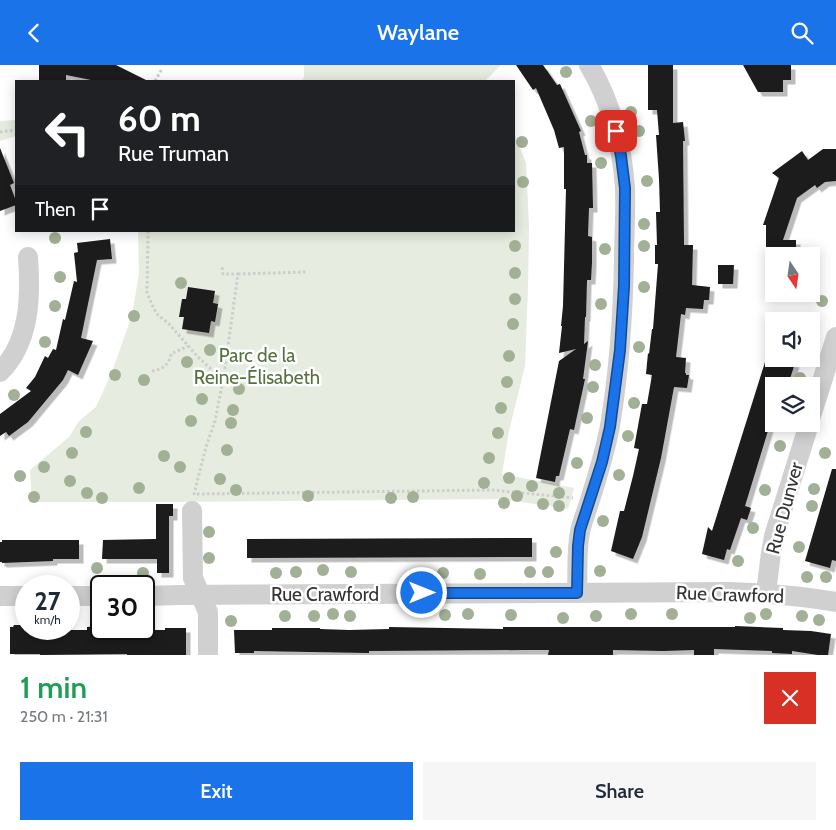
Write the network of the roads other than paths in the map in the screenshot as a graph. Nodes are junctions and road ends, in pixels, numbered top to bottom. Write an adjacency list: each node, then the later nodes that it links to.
1 (589, 65): 8 (street)
2 (28, 257): 4 (street)
3 (836, 337): 5 (street)
4 (0, 372)
5 (820, 388)
6 (806, 432): 9 (street, Rue Dunver)
7 (193, 502): 10 (street)
8 (577, 593): 9 (street, Rue Crawford); 10 (street, Rue Crawford)
9 (766, 593): 14 (street, Rue Crawford)
10 (200, 595): 13 (street, Rue Crawford); 15 (street)
11 (0, 596): 12 (street)
12 (15, 596)
13 (155, 596)
14 (836, 602)
15 (208, 655)

